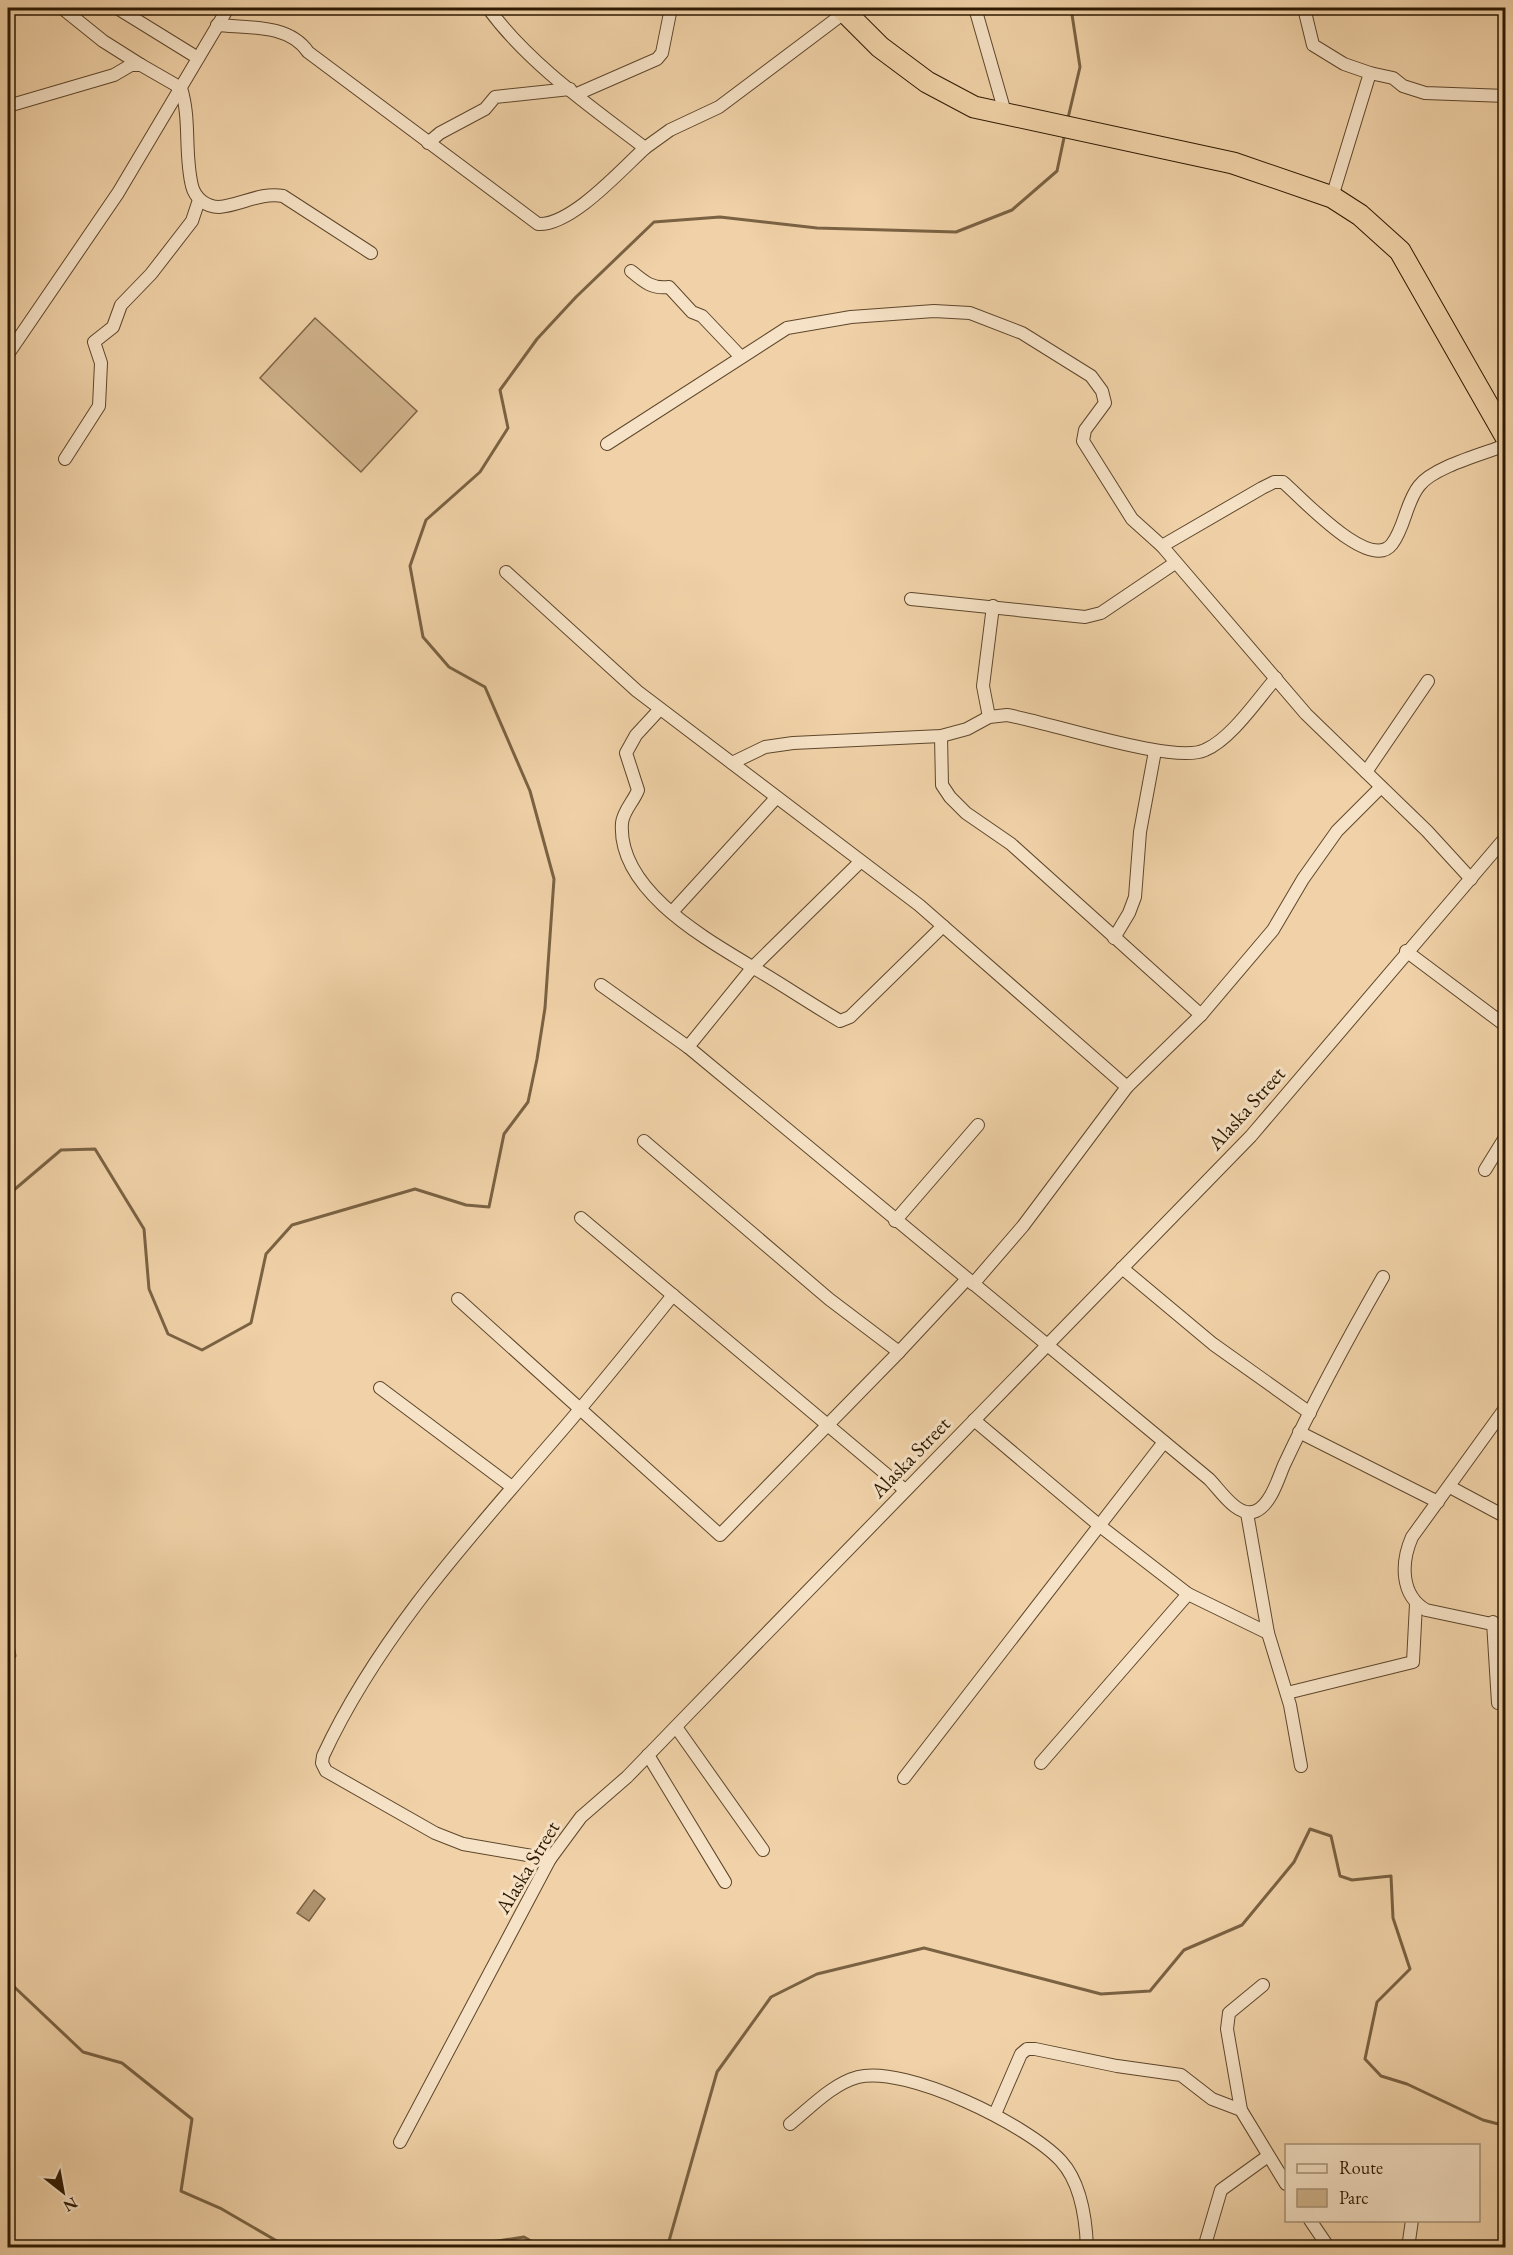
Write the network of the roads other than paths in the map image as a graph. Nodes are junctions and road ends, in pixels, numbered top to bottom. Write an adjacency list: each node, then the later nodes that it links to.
1 (62, 8): 11 (street)
2 (117, 8): 10 (street)
3 (228, 8): 9 (street)
4 (488, 8): 14 (street)
5 (671, 8): 14 (street)
6 (975, 8): 17 (street)
7 (1304, 8): 12 (street)
8 (843, 10): 17 (highway); 19 (street)
9 (218, 25): 10 (street); 18 (street)
10 (198, 58): 13 (street)
11 (141, 65): 13 (street); 16 (street)
12 (1370, 73): 15 (street); 20 (street)
13 (181, 88): 21 (street); 24 (street)
14 (574, 92): 18 (street); 19 (street)
15 (1506, 96)
16 (8, 106)
17 (1006, 116): 20 (highway)
18 (428, 143): 19 (street)
19 (645, 148)
20 (1333, 192): 26 (highway)
21 (200, 200): 22 (street); 31 (street)
22 (371, 253)
23 (631, 271): 25 (street)
24 (8, 354)
25 (741, 357): 29 (street); 32 (street)
26 (1472, 367): 27 (highway); 28 (highway)
27 (1506, 418)
28 (1506, 437)
29 (608, 444)
30 (1506, 445): 32 (street)
31 (65, 459)
32 (1162, 546): 33 (street)
33 (1175, 563): 36 (street); 37 (street)
34 (506, 572): 39 (street)
35 (911, 599): 36 (street)
36 (993, 606): 40 (street)
37 (1276, 678): 42 (street); 44 (street)
38 (1428, 681): 44 (street)
39 (660, 710): 43 (street); 50 (street)
40 (989, 717): 41 (street); 42 (street)
41 (940, 736): 43 (street); 52 (street)
42 (1155, 751): 52 (street)
43 (732, 763): 46 (street)
44 (1366, 772): 45 (street)
45 (1381, 787): 49 (street); 56 (street)
46 (776, 798): 48 (street); 50 (street)
47 (1506, 837): 49 (street, Alaska Street)
48 (860, 862): 51 (street); 54 (street)
49 (1470, 879): 53 (street, Alaska Street)
50 (672, 912): 54 (street)
51 (943, 926): 54 (street); 59 (street)
52 (1114, 938): 56 (street)
53 (1406, 951): 57 (street); 66 (street, Alaska Street)
54 (753, 967): 58 (street)
55 (601, 985): 58 (street)
56 (1201, 1015): 59 (street)
57 (1506, 1026)
58 (688, 1047): 65 (street)
59 (1128, 1087): 68 (street)
60 (978, 1125): 65 (street)
61 (1506, 1136): 63 (street)
62 (644, 1141): 72 (street)
63 (1485, 1170)
64 (581, 1218): 69 (street)
65 (895, 1221): 68 (street)
66 (1122, 1268): 71 (street, Alaska Street); 76 (street)
67 (1383, 1277): 76 (street)
68 (970, 1281): 71 (street); 72 (street)
69 (673, 1295): 75 (street); 78 (street)
70 (458, 1299): 75 (street)
71 (1047, 1345): 77 (street, Alaska Street); 80 (street)
72 (899, 1352): 78 (street)
73 (380, 1388): 81 (street)
74 (1506, 1407): 82 (street)
75 (579, 1410): 78 (street); 81 (street)
76 (1310, 1413): 79 (street)
77 (974, 1420): 83 (street, Alaska Street); 87 (street)
78 (827, 1423): 83 (street)
79 (1299, 1432): 84 (street); 85 (street)
80 (1164, 1442): 85 (street); 87 (street)
81 (512, 1487): 101 (street)
82 (1450, 1487): 84 (street); 86 (street)
83 (905, 1490): 95 (street, Alaska Street)
84 (1438, 1502): 89 (street)
85 (1248, 1513): 92 (street)
86 (1506, 1517)
87 (1100, 1526): 88 (street); 99 (street)
88 (1188, 1594): 92 (street); 97 (street)
89 (1416, 1604): 90 (street); 93 (street)
90 (1493, 1622): 91 (street); 94 (street)
91 (1506, 1626)
92 (1268, 1633): 93 (street)
93 (1287, 1693): 98 (street)
94 (1498, 1703)
95 (676, 1727): 96 (street, Alaska Street); 100 (street)
96 (648, 1755): 101 (street, Alaska Street); 102 (street)
97 (1041, 1763)
98 (1302, 1766)
99 (904, 1778)
100 (763, 1850)
101 (550, 1858): 107 (street, Alaska Street)
102 (725, 1882)
103 (1263, 1985): 104 (street)
104 (1241, 2110): 105 (street); 108 (street)
105 (995, 2114): 106 (street); 112 (street)
106 (790, 2124)
107 (400, 2142)
108 (1268, 2156): 109 (street); 113 (street)
109 (1285, 2181)
110 (1311, 2222): 114 (street)
111 (1412, 2222): 115 (street)
112 (1087, 2247)
113 (1204, 2247)
114 (1329, 2247)
115 (1408, 2247)

